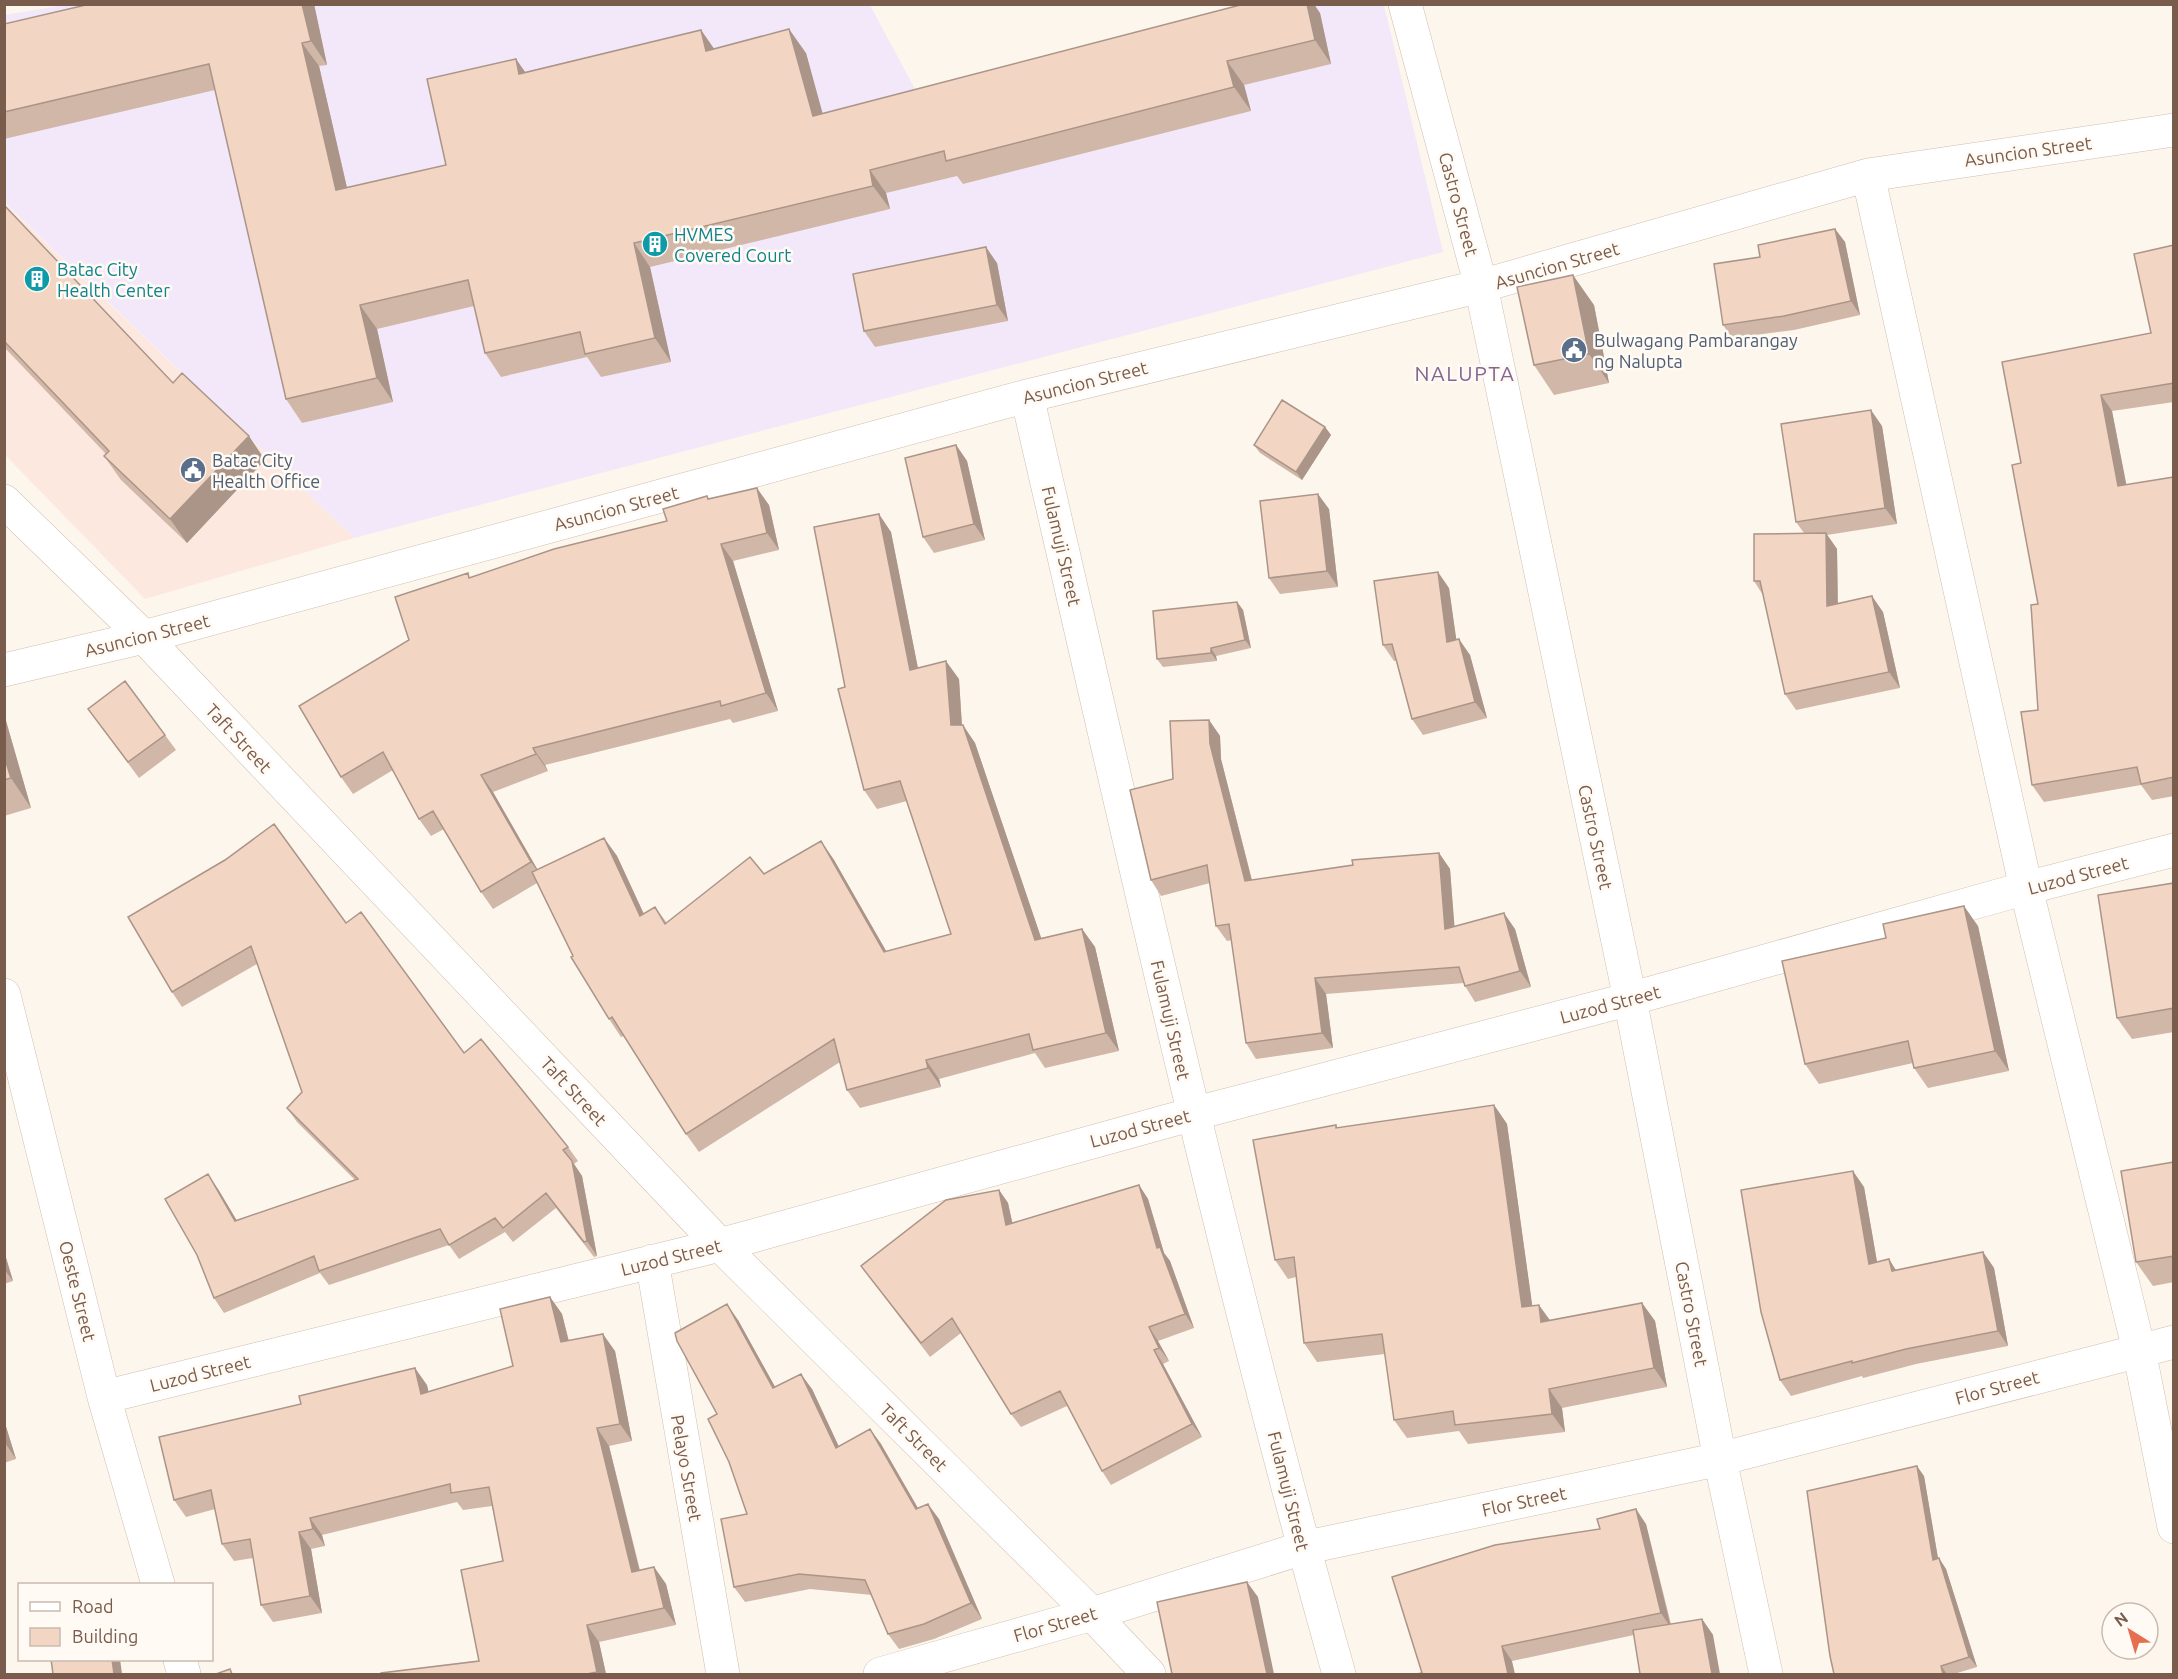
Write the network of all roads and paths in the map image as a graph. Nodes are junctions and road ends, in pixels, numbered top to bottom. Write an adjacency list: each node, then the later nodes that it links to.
1 (1405, 4): 4 (street, Castro Street)
2 (2174, 130): 3 (street, Asuncion Street)
3 (1868, 175): 4 (street, Asuncion Street); 10 (street)
4 (1481, 286): 5 (street, Asuncion Street); 12 (street, Castro Street)
5 (1027, 396): 7 (street, Asuncion Street); 13 (street, Fulamuji Street)
6 (4, 501): 7 (street, Taft Street)
7 (144, 637): 8 (street, Asuncion Street); 14 (street, Taft Street)
8 (4, 670)
9 (2174, 850): 10 (street, Luzod Street)
10 (2026, 888): 12 (street, Luzod Street); 17 (street)
11 (4, 995): 18 (street, Oeste Street)
12 (1630, 999): 13 (street, Luzod Street); 19 (street, Castro Street)
13 (1193, 1114): 14 (street, Luzod Street); 21 (street, Fulamuji Street)
14 (720, 1245): 15 (street, Luzod Street); 23 (street, Taft Street)
15 (652, 1261): 18 (street, Luzod Street); 24 (street, Pelayo Street)
16 (2174, 1342): 17 (street, Flor Street)
17 (2139, 1350): 19 (street, Flor Street); 20 (street)
18 (104, 1397): 22 (street, Oeste Street)
19 (1720, 1459): 21 (street, Flor Street); 28 (street, Castro Street)
20 (2174, 1527)
21 (1303, 1548): 23 (street, Flor Street); 27 (street, Fulamuji Street)
22 (158, 1583)
23 (1092, 1614): 25 (street, Flor Street); 26 (street, Taft Street)
24 (723, 1674)
25 (880, 1674)
26 (1149, 1674)
27 (1339, 1674)
28 (1766, 1674)

